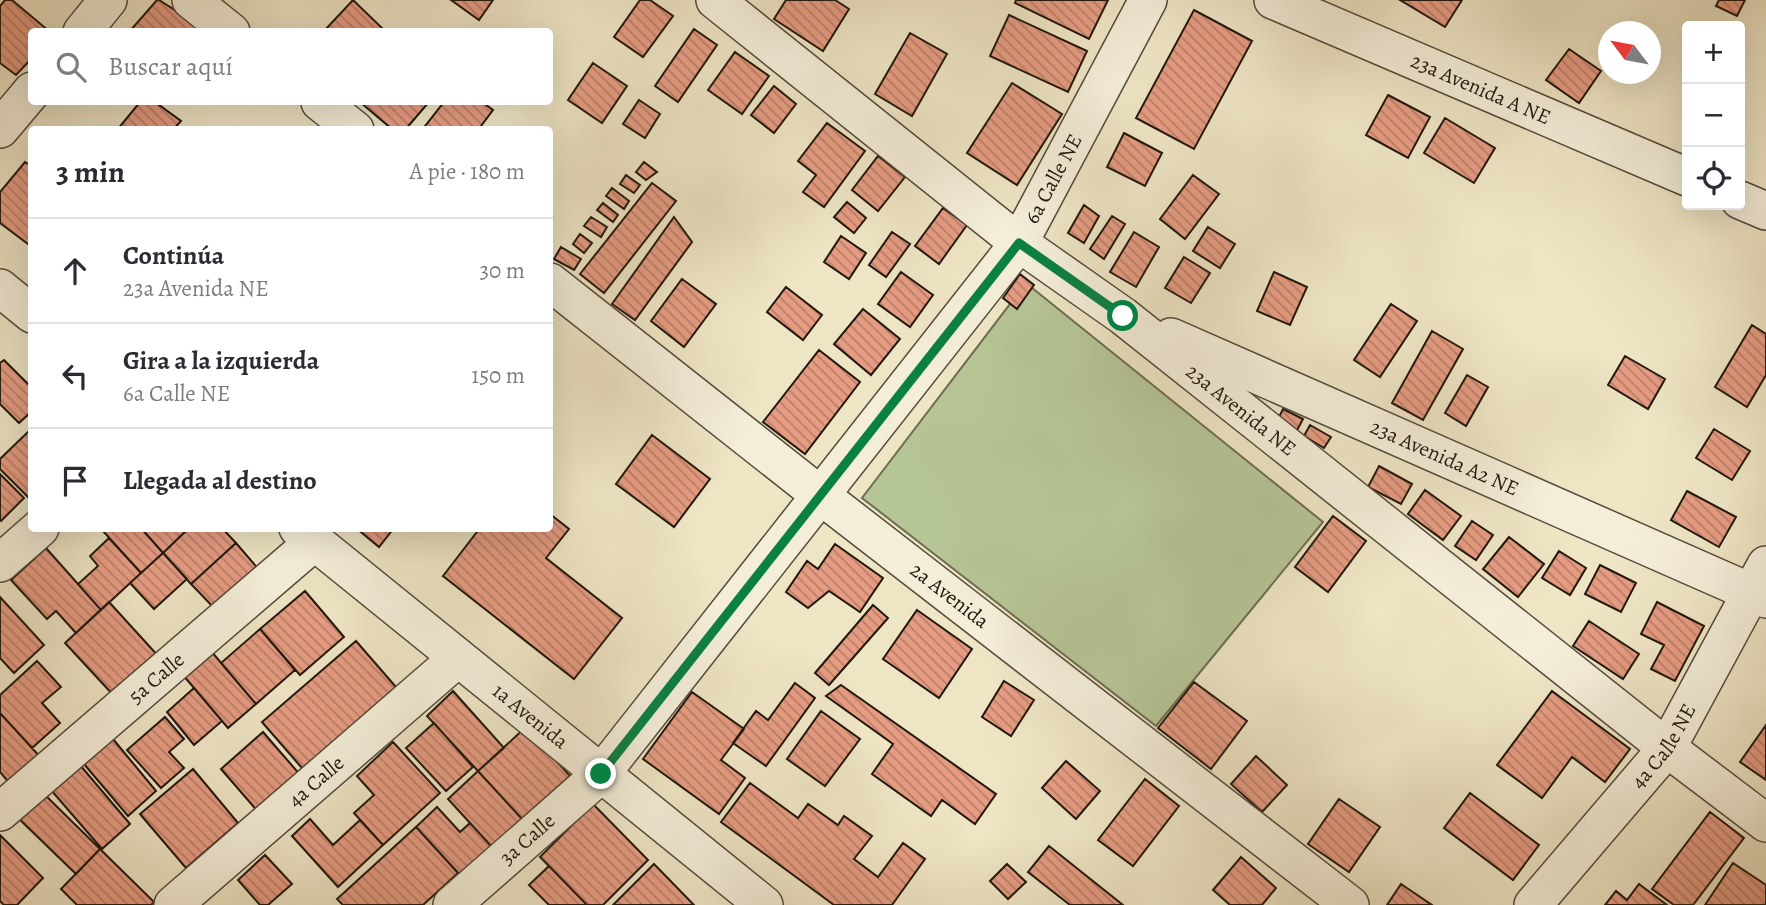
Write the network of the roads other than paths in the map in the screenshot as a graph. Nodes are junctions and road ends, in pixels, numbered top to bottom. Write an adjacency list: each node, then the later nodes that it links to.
1 (108, 0): 6 (street)
2 (191, 0): 7 (street)
3 (715, 0): 15 (street, 23a Avenida NE)
4 (1148, 0): 15 (street, 6a Calle NE)
5 (1273, 0): 12 (street, 23a Avenida A NE)
6 (85, 28)
7 (226, 28)
8 (28, 96): 11 (street)
9 (324, 105): 10 (street)
10 (350, 126)
11 (0, 129)
12 (1682, 175)
13 (1745, 202): 14 (street)
14 (1766, 211)
15 (1019, 243): 17 (street, 23a Avenida NE); 18 (street, 6a Calle NE)
16 (553, 284): 18 (street, 2a Avenida)
17 (1123, 316): 22 (street, 23a Avenida A2 NE); 24 (street, 23a Avenida NE)
18 (820, 495): 25 (street, 6a Calle NE); 31 (street, 2a Avenida)
19 (35, 532): 21 (street)
20 (306, 535): 23 (street, 1a Avenida); 26 (street, 5a Calle)
21 (0, 563)
22 (1761, 586): 24 (street, 4a Calle NE)
23 (458, 658): 25 (street, 1a Avenida); 29 (street, 4a Calle)
24 (1667, 748): 27 (street, 23a Avenida NE); 32 (street, 4a Calle NE)
25 (601, 774): 28 (street, 1a Avenida); 30 (street, 3a Calle)
26 (0, 812)
27 (1766, 823)
28 (744, 899)
29 (173, 905)
30 (452, 905)
31 (1350, 905)
32 (1533, 905)

